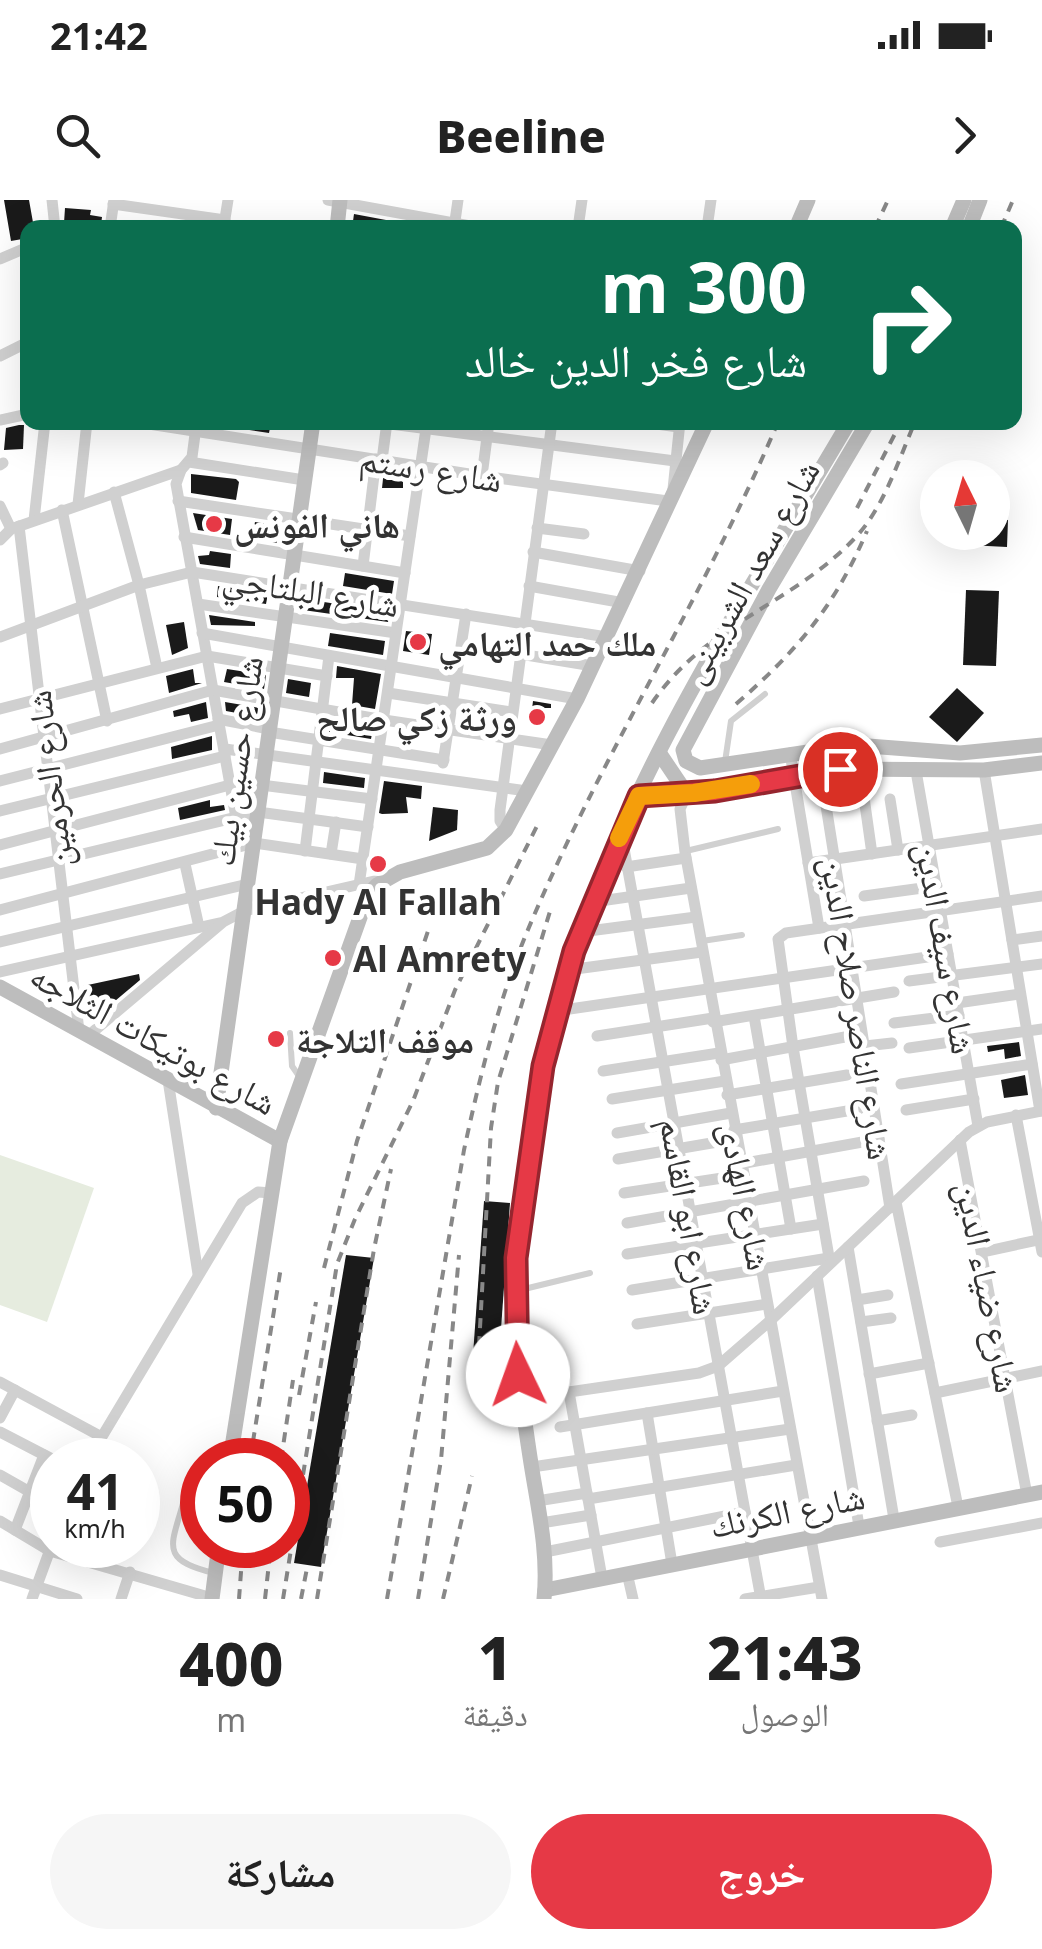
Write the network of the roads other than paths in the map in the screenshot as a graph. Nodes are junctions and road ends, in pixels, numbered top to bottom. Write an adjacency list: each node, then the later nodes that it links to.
1 (336, 201): 4 (street)
2 (114, 202): 3 (street)
3 (204, 220)
4 (426, 220)
5 (44, 430): 36 (street)
6 (86, 430): 32 (street)
7 (195, 430): 24 (street)
8 (216, 430): 21 (street, شارع رستم)
9 (311, 430): 21 (main road, شارع حسين بيك)
10 (382, 430): 22 (street)
11 (425, 430): 25 (street)
12 (446, 430): 19 (street)
13 (488, 430): 19 (street)
14 (551, 430): 20 (street)
15 (679, 430): 23 (street)
16 (703, 430): 30 (main road)
17 (844, 430): 65 (main road, شارع سعد الشربينى)
18 (863, 430): 67 (main road, شارع سعد الشربينى)
19 (487, 438): 20 (street); 26 (street)
20 (548, 446): 23 (street); 28 (street)
21 (309, 449): 22 (street, شارع رستم); 27 (main road, شارع حسين بيك)
22 (379, 460): 25 (street, شارع رستم); 39 (street)
23 (675, 461): 30 (street)
24 (185, 466): 27 (street); 29 (street); 31 (street)
25 (420, 466): 26 (street, شارع رستم); 41 (street)
26 (482, 476): 28 (street, شارع رستم)
27 (304, 480): 35 (main road, شارع حسين بيك)
28 (543, 485): 30 (street, شارع رستم); 38 (street)
29 (114, 492): 32 (street); 50 (street)
30 (671, 495): 47 (main road)
31 (178, 501): 35 (street); 42 (street)
32 (78, 504): 34 (street)
33 (0, 506): 37 (street, شارع الحرمين)
34 (62, 510): 36 (street); 56 (street)
35 (299, 519): 39 (street); 45 (main road, شارع حسين بيك)
36 (34, 520): 37 (street)
37 (15, 528): 43 (street); 60 (street, شارع الحرمين)
38 (537, 528): 40 (street); 44 (street)
39 (367, 530): 41 (street); 46 (street)
40 (584, 534)
41 (410, 536): 49 (street)
42 (184, 537): 45 (street); 48 (street)
43 (0, 540)
44 (533, 552): 47 (street); 51 (street)
45 (294, 554): 46 (street); 52 (main road, شارع حسين بيك)
46 (363, 566): 49 (street)
47 (640, 571): 53 (main road)
48 (192, 572): 50 (street); 52 (street, شارع البلتاجي); 54 (street)
49 (405, 572): 55 (street)
50 (139, 585): 56 (street); 73 (street)
51 (528, 586): 53 (street); 59 (street)
52 (289, 587): 55 (street, شارع البلتاجي); 58 (main road, شارع حسين بيك)
53 (624, 603): 64 (main road)
54 (198, 604): 58 (street); 61 (street)
55 (400, 604): 57 (street, شارع البلتاجي); 62 (street)
56 (81, 606): 60 (street); 77 (street)
57 (466, 614): 59 (street, شارع البلتاجي); 76 (street)
58 (284, 617): 62 (street); 66 (main road, شارع حسين بيك)
59 (524, 623): 64 (street, شارع البلتاجي); 68 (street)
60 (30, 626): 63 (street); 82 (street, شارع الحرمين)
61 (202, 633): 66 (street); 69 (street)
62 (396, 633): 72 (street)
63 (0, 637)
64 (607, 637): 71 (main road)
65 (718, 644): 67 (main road); 104 (main road, شارع سعد الشربينى)
66 (280, 647): 70 (street); 74 (main road, شارع حسين بيك)
67 (735, 652): 109 (main road, شارع سعد الشربينى)
68 (520, 654): 71 (street); 78 (street)
69 (207, 656): 73 (street); 74 (street); 79 (street)
70 (329, 656): 72 (street); 75 (street)
71 (593, 666): 84 (main road)
72 (392, 667): 76 (street); 80 (street)
73 (157, 668): 77 (street)
74 (277, 668): 75 (street); 83 (main road, شارع حسين بيك)
75 (327, 676): 87 (street)
76 (456, 678): 78 (street); 85 (street)
77 (98, 683): 82 (street); 90 (street)
78 (515, 688): 84 (street); 88 (street)
79 (213, 690): 83 (street); 90 (street); 91 (street)
80 (388, 693): 85 (street); 89 (street)
81 (765, 694): 109 (lane)
82 (38, 699): 86 (street); 94 (street, شارع الحرمين)
83 (274, 699): 87 (street); 93 (main road, شارع حسين بيك)
84 (577, 699): 97 (main road)
85 (452, 702): 88 (street); 92 (street)
86 (0, 709)
87 (322, 710): 89 (street); 96 (street)
88 (512, 712): 95 (street)
89 (384, 720): 92 (street); 101 (street)
90 (108, 721): 94 (street)
91 (219, 722): 93 (street); 102 (street); 110 (street)
92 (448, 730): 95 (street); 106 (street)
93 (269, 731): 96 (street); 105 (main road, شارع حسين بيك)
94 (43, 738): 99 (street); 110 (street, شارع الحرمين)
95 (509, 738): 97 (street); 121 (street)
96 (319, 740): 101 (street); 107 (street)
97 (552, 744): 123 (main road)
98 (1042, 745): 100 (main road)
99 (0, 749)
100 (817, 749): 103 (main road); 114 (street, شارع الناصر صلاح الدين)
101 (380, 750): 106 (street); 112 (street)
102 (225, 752): 105 (street); 119 (street); 126 (street)
103 (790, 753): 109 (main road); 116 (street)
104 (660, 754): 124 (main road); 125 (main road, شارع سعد الشربينى)
105 (266, 755): 107 (street); 120 (main road, شارع حسين بيك)
106 (444, 760): 117 (street)
107 (316, 762): 112 (street); 122 (street)
108 (1042, 762): 113 (main road)
109 (725, 763)
110 (46, 768): 118 (street); 126 (street, شارع الحرمين)
111 (860, 769): 114 (main road); 115 (main road); 147 (street)
112 (376, 770): 117 (street); 127 (street)
113 (984, 770): 115 (main road); 140 (street)
114 (820, 771): 116 (main road); 151 (street, شارع الناصر صلاح الدين)
115 (916, 771): 143 (street, شارع سيف الدين)
116 (794, 776): 124 (main road); 152 (street)
117 (440, 779): 121 (street)
118 (0, 780)
119 (230, 785): 131 (street); 138 (street)
120 (262, 785): 122 (street); 130 (main road, شارع حسين بيك)
121 (503, 788): 123 (street); 137 (street)
122 (312, 791): 127 (street); 132 (street)
123 (527, 792): 137 (main road)
124 (687, 794): 125 (main road); 148 (street, شارع الهادى)
125 (639, 796): 139 (main road, شارع سعد الشربينى)
126 (50, 799): 129 (street); 138 (street, شارع الحرمين)
127 (372, 799): 134 (street)
128 (890, 799): 145 (street)
129 (0, 811)
130 (258, 812): 131 (street); 132 (street); 141 (main road, شارع حسين بيك)
131 (236, 818): 150 (street)
132 (309, 819): 133 (street); 144 (street)
133 (336, 822): 134 (street); 146 (street)
134 (368, 826): 149 (street)
135 (1042, 828): 140 (street)
136 (778, 829): 148 (lane)
137 (506, 830): 156 (main road)
138 (54, 831): 142 (street); 150 (street, شارع الحرمين)
139 (621, 832): 154 (street, شارع ابو القاسم); 166 (main road, شارع سعد الشربينى)
140 (994, 836): 143 (street); 167 (street)
141 (254, 843): 144 (street); 153 (street); 157 (main road, شارع حسين بيك)
142 (0, 845)
143 (929, 845): 145 (street); 159 (street, شارع سيف الدين)
144 (305, 850): 146 (street)
145 (898, 850): 147 (street)
146 (332, 854): 149 (street)
147 (872, 854): 151 (street)
148 (685, 855): 154 (street); 160 (street, شارع الهادى)
149 (363, 859): 158 (street)
150 (58, 860): 155 (street); 161 (street, شارع الحرمين)
151 (835, 860): 152 (street); 173 (street, شارع الناصر صلاح الدين)
152 (808, 863): 177 (street)
153 (184, 864): 161 (street); 165 (street)
154 (626, 868): 162 (street, شارع ابو القاسم)
155 (0, 874)
156 (388, 878): 158 (street); 227 (main road)
157 (248, 884): 165 (street); 170 (main road, شارع حسين بيك)
158 (358, 885): 170 (street)
159 (937, 886): 163 (street); 169 (street, شارع سيف الدين)
160 (691, 888): 162 (street); 171 (street, شارع الهادى)
161 (61, 894): 168 (street); 175 (street, شارع الحرمين)
162 (631, 896): 166 (street); 174 (street, شارع ابو القاسم)
163 (864, 896)
164 (1042, 896): 167 (street)
165 (192, 897): 175 (street); 176 (street)
166 (592, 902): 178 (main road, شارع سعد الشربينى)
167 (1005, 902): 169 (street); 181 (street)
168 (0, 910)
169 (941, 910): 173 (street); 184 (street, شارع سيف الدين)
170 (244, 911): 172 (street); 237 (main road, شارع حسين بيك)
171 (696, 917): 174 (street); 183 (street, شارع الهادى)
172 (223, 922): 176 (street); 211 (street)
173 (845, 924): 177 (street); 189 (street, شارع الناصر صلاح الدين)
174 (636, 925): 178 (street); 186 (street, شارع ابو القاسم)
175 (65, 927): 182 (street); 185 (street, شارع الحرمين)
176 (199, 928): 185 (street)
177 (819, 928): 193 (street)
178 (581, 932): 190 (main road, شارع سعد الشربينى)
179 (742, 936): 183 (lane)
180 (1042, 936): 181 (street)
181 (1012, 940): 188 (street)
182 (0, 942)
183 (701, 946): 186 (street); 196 (street, شارع الهادى)
184 (948, 954): 189 (street); 192 (street, شارع سيف الدين)
185 (69, 957): 191 (street); 211 (street, شارع الحرمين)
186 (643, 960): 190 (street); 199 (street, شارع ابو القاسم)
187 (1042, 964): 188 (street)
188 (1016, 967): 192 (street); 198 (street)
189 (852, 968): 193 (street); 200 (street, شارع الناصر صلاح الدين)
190 (568, 970): 203 (main road, شارع سعد الشربينى)
191 (0, 972)
192 (952, 976): 194 (street); 201 (street, شارع سيف الدين)
193 (782, 978): 196 (street); 202 (street)
194 (910, 981)
195 (0, 987): 211 (main road, شارع بوتيكات الثلاجه)
196 (708, 989): 199 (street); 205 (street, شارع الهادى)
197 (894, 992): 200 (street)
198 (1020, 994): 201 (street); 209 (street)
199 (650, 998): 203 (street); 207 (street, شارع ابو القاسم)
200 (857, 998): 202 (street); 216 (street, شارع الناصر صلاح الدين)
201 (958, 1009): 206 (street); 214 (street, شارع سيف الدين)
202 (787, 1010): 204 (street); 217 (street)
203 (556, 1011): 282 (main road, شارع سعد الشربينى)
204 (754, 1016): 205 (street); 219 (street)
205 (713, 1020): 207 (street); 220 (street, شارع الهادى)
206 (894, 1023)
207 (655, 1027): 212 (street); 222 (street, شارع ابو القاسم)
208 (1042, 1029): 209 (street)
209 (1026, 1031): 214 (street); 221 (street)
210 (290, 1033): 227 (lane)
211 (84, 1034): 226 (main road, شارع بوتيكات الثلاجه)
212 (598, 1036)
213 (845, 1037): 217 (street)
214 (964, 1040): 218 (street); 224 (street, شارع سيف الدين)
215 (892, 1043): 216 (street)
216 (865, 1046): 249 (street, شارع الناصر صلاح الدين)
217 (793, 1047): 219 (street); 229 (street)
218 (909, 1048)
219 (760, 1053): 220 (street); 231 (street)
220 (720, 1057): 222 (street); 228 (street, شارع الهادى)
221 (1035, 1061): 224 (street); 234 (street)
222 (662, 1062): 223 (street); 232 (street, شارع ابو القاسم)
223 (603, 1071)
224 (969, 1074): 230 (street); 236 (street, شارع سيف الدين)
225 (848, 1075): 229 (street)
226 (168, 1080): 237 (main road, شارع بوتيكات الثلاجه); 278 (street)
227 (302, 1080): 251 (main road)
228 (724, 1081): 232 (street); 233 (street, شارع الهادى)
229 (799, 1083): 231 (street); 243 (street)
230 (901, 1084)
231 (766, 1088): 233 (street); 245 (street)
232 (667, 1090): 235 (street); 244 (street, شارع ابو القاسم)
233 (727, 1094): 241 (street, شارع الهادى)
234 (1039, 1094): 240 (street)
235 (612, 1098)
236 (974, 1099): 239 (street); 246 (street, شارع سيف الدين)
237 (216, 1108): 251 (main road, شارع بوتيكات الثلاجه)
238 (859, 1109): 243 (street)
239 (906, 1110)
240 (1041, 1111): 242 (street)
241 (730, 1114): 244 (street); 248 (street, شارع الهادى)
242 (1016, 1116): 246 (street); 271 (street)
243 (805, 1118): 245 (street); 253 (street)
244 (673, 1123): 247 (street); 252 (street, شارع ابو القاسم)
245 (772, 1123): 248 (street); 254 (street)
246 (978, 1126): 250 (street)
247 (617, 1133)
248 (734, 1134): 252 (street); 256 (street, شارع الهادى)
249 (880, 1139): 253 (street); 264 (street, شارع الناصر صلاح الدين)
250 (960, 1140): 264 (street); 273 (street, شارع ضياء الدين)
251 (280, 1141): 261 (main road)
252 (678, 1148): 255 (street); 258 (street, شارع ابو القاسم)
253 (811, 1152): 254 (street); 259 (street)
254 (778, 1158): 256 (street); 262 (street)
255 (618, 1159)
256 (741, 1170): 258 (street); 263 (street, شارع الهادى)
257 (864, 1180): 259 (street)
258 (684, 1184): 260 (street); 265 (street, شارع ابو القاسم)
259 (817, 1189): 262 (street); 267 (street)
260 (624, 1192)
261 (272, 1193): 278 (street); 312 (main road)
262 (785, 1194): 263 (street); 268 (street)
263 (748, 1201): 265 (street); 269 (street, شارع الهادى)
264 (893, 1205): 272 (street); 291 (street, شارع الناصر صلاح الدين)
265 (689, 1212): 266 (street); 270 (street, شارع ابو القاسم)
266 (628, 1223)
267 (823, 1224): 268 (street); 275 (street)
268 (791, 1228): 269 (street)
269 (754, 1234): 270 (street); 276 (street, شارع الهادى)
270 (695, 1244): 274 (street); 280 (street, شارع ابو القاسم)
271 (1041, 1244): 273 (street)
272 (848, 1247): 275 (street); 284 (street)
273 (983, 1252): 295 (street, شارع ضياء الدين)
274 (627, 1254)
275 (830, 1261): 276 (street); 279 (street)
276 (760, 1269): 280 (street); 285 (street, شارع الهادى)
277 (590, 1273): 282 (lane)
278 (198, 1274): 311 (street)
279 (817, 1276): 288 (street); 334 (street)
280 (702, 1279): 281 (street); 286 (street, شارع ابو القاسم)
281 (632, 1290)
282 (515, 1291): 301 (main road, شارع سعد الشربينى)
283 (888, 1295): 284 (street)
284 (857, 1300): 289 (street)
285 (767, 1304): 286 (street); 288 (street, شارع الهادى)
286 (708, 1313): 290 (street); 292 (street, شارع ابو القاسم)
287 (891, 1318): 289 (street)
288 (770, 1320): 292 (street); 299 (street, شارع الهادى)
289 (861, 1322): 294 (street)
290 (637, 1324)
291 (929, 1363): 294 (street); 300 (street, شارع الناصر صلاح الدين)
292 (718, 1366): 298 (street); 302 (street, شارع ابو القاسم)
293 (1042, 1371): 295 (street)
294 (870, 1374): 306 (street)
295 (1007, 1378): 300 (street); 323 (street, شارع ضياء الدين)
296 (0, 1382): 297 (street)
297 (15, 1390): 305 (street); 311 (street)
298 (569, 1392): 301 (street); 307 (street)
299 (783, 1392): 302 (street); 309 (street, شارع الهادى)
300 (935, 1393): 326 (street, شارع الناصر صلاح الدين)
301 (521, 1399): 318 (main road, شارع سعد الشربينى)
302 (724, 1401): 303 (street); 313 (street, شارع ابو القاسم)
303 (646, 1413): 307 (street); 315 (street)
304 (912, 1416): 306 (street)
305 (0, 1418)
306 (878, 1421): 330 (street)
307 (575, 1425): 308 (street); 316 (street)
308 (560, 1427)
309 (790, 1429): 313 (street); 317 (street, شارع الهادى)
310 (0, 1432): 314 (street)
311 (100, 1436)
312 (233, 1438)
313 (731, 1438): 315 (street); 319 (street, شارع ابو القاسم)
314 (30, 1447)
315 (652, 1449): 316 (street); 321 (street)
316 (581, 1460): 318 (street); 324 (street)
317 (796, 1464): 319 (street); 337 (street, شارع الهادى)
318 (532, 1467): 325 (main road, شارع سعد الشربينى)
319 (738, 1474): 321 (street); 327 (street, شارع ابو القاسم)
320 (0, 1476): 322 (street)
321 (659, 1487): 324 (street); 335 (street)
322 (30, 1492): 336 (street)
323 (1035, 1493): 326 (main road, شارع الكرنك)
324 (588, 1496): 325 (street); 328 (street)
325 (537, 1501): 333 (main road, شارع سعد الشربينى)
326 (958, 1507): 330 (main road, شارع الكرنك)
327 (744, 1512): 335 (street); 341 (street, شارع ابو القاسم)
328 (591, 1515): 333 (street); 339 (street)
329 (180, 1516): 343 (lane)
330 (894, 1519): 334 (main road, شارع الكرنك)
331 (0, 1521): 336 (street)
332 (1042, 1522): 340 (street)
333 (541, 1523): 342 (main road, شارع سعد الشربينى)
334 (859, 1526): 337 (main road, شارع الكرنك)
335 (666, 1528): 339 (street); 344 (street)
336 (15, 1530): 338 (street)
337 (809, 1536): 341 (main road, شارع الكرنك); 355 (street, شارع الهادى)
338 (30, 1537)
339 (596, 1542): 342 (street); 353 (street)
340 (940, 1542)
341 (752, 1548): 344 (main road, شارع الكرنك); 357 (street, شارع ابو القاسم)
342 (545, 1552): 356 (main road, شارع سعد الشربينى)
343 (180, 1562)
344 (672, 1564): 351 (main road, شارع الكرنك)
345 (43, 1568): 354 (street)
346 (117, 1568): 349 (street)
347 (199, 1568): 350 (lane)
348 (216, 1568): 350 (main road)
349 (130, 1572): 359 (street); 360 (street)
350 (215, 1573): 360 (main road)
351 (627, 1573): 353 (main road, شارع الكرنك); 361 (street)
352 (0, 1575): 354 (street)
353 (602, 1578): 356 (main road, شارع الكرنك)
354 (34, 1592): 358 (street)
355 (820, 1593): 357 (street)
356 (551, 1594)
357 (760, 1598): 362 (street)
358 (77, 1599)
359 (122, 1599)
360 (212, 1599)
361 (633, 1599)
362 (745, 1599)

